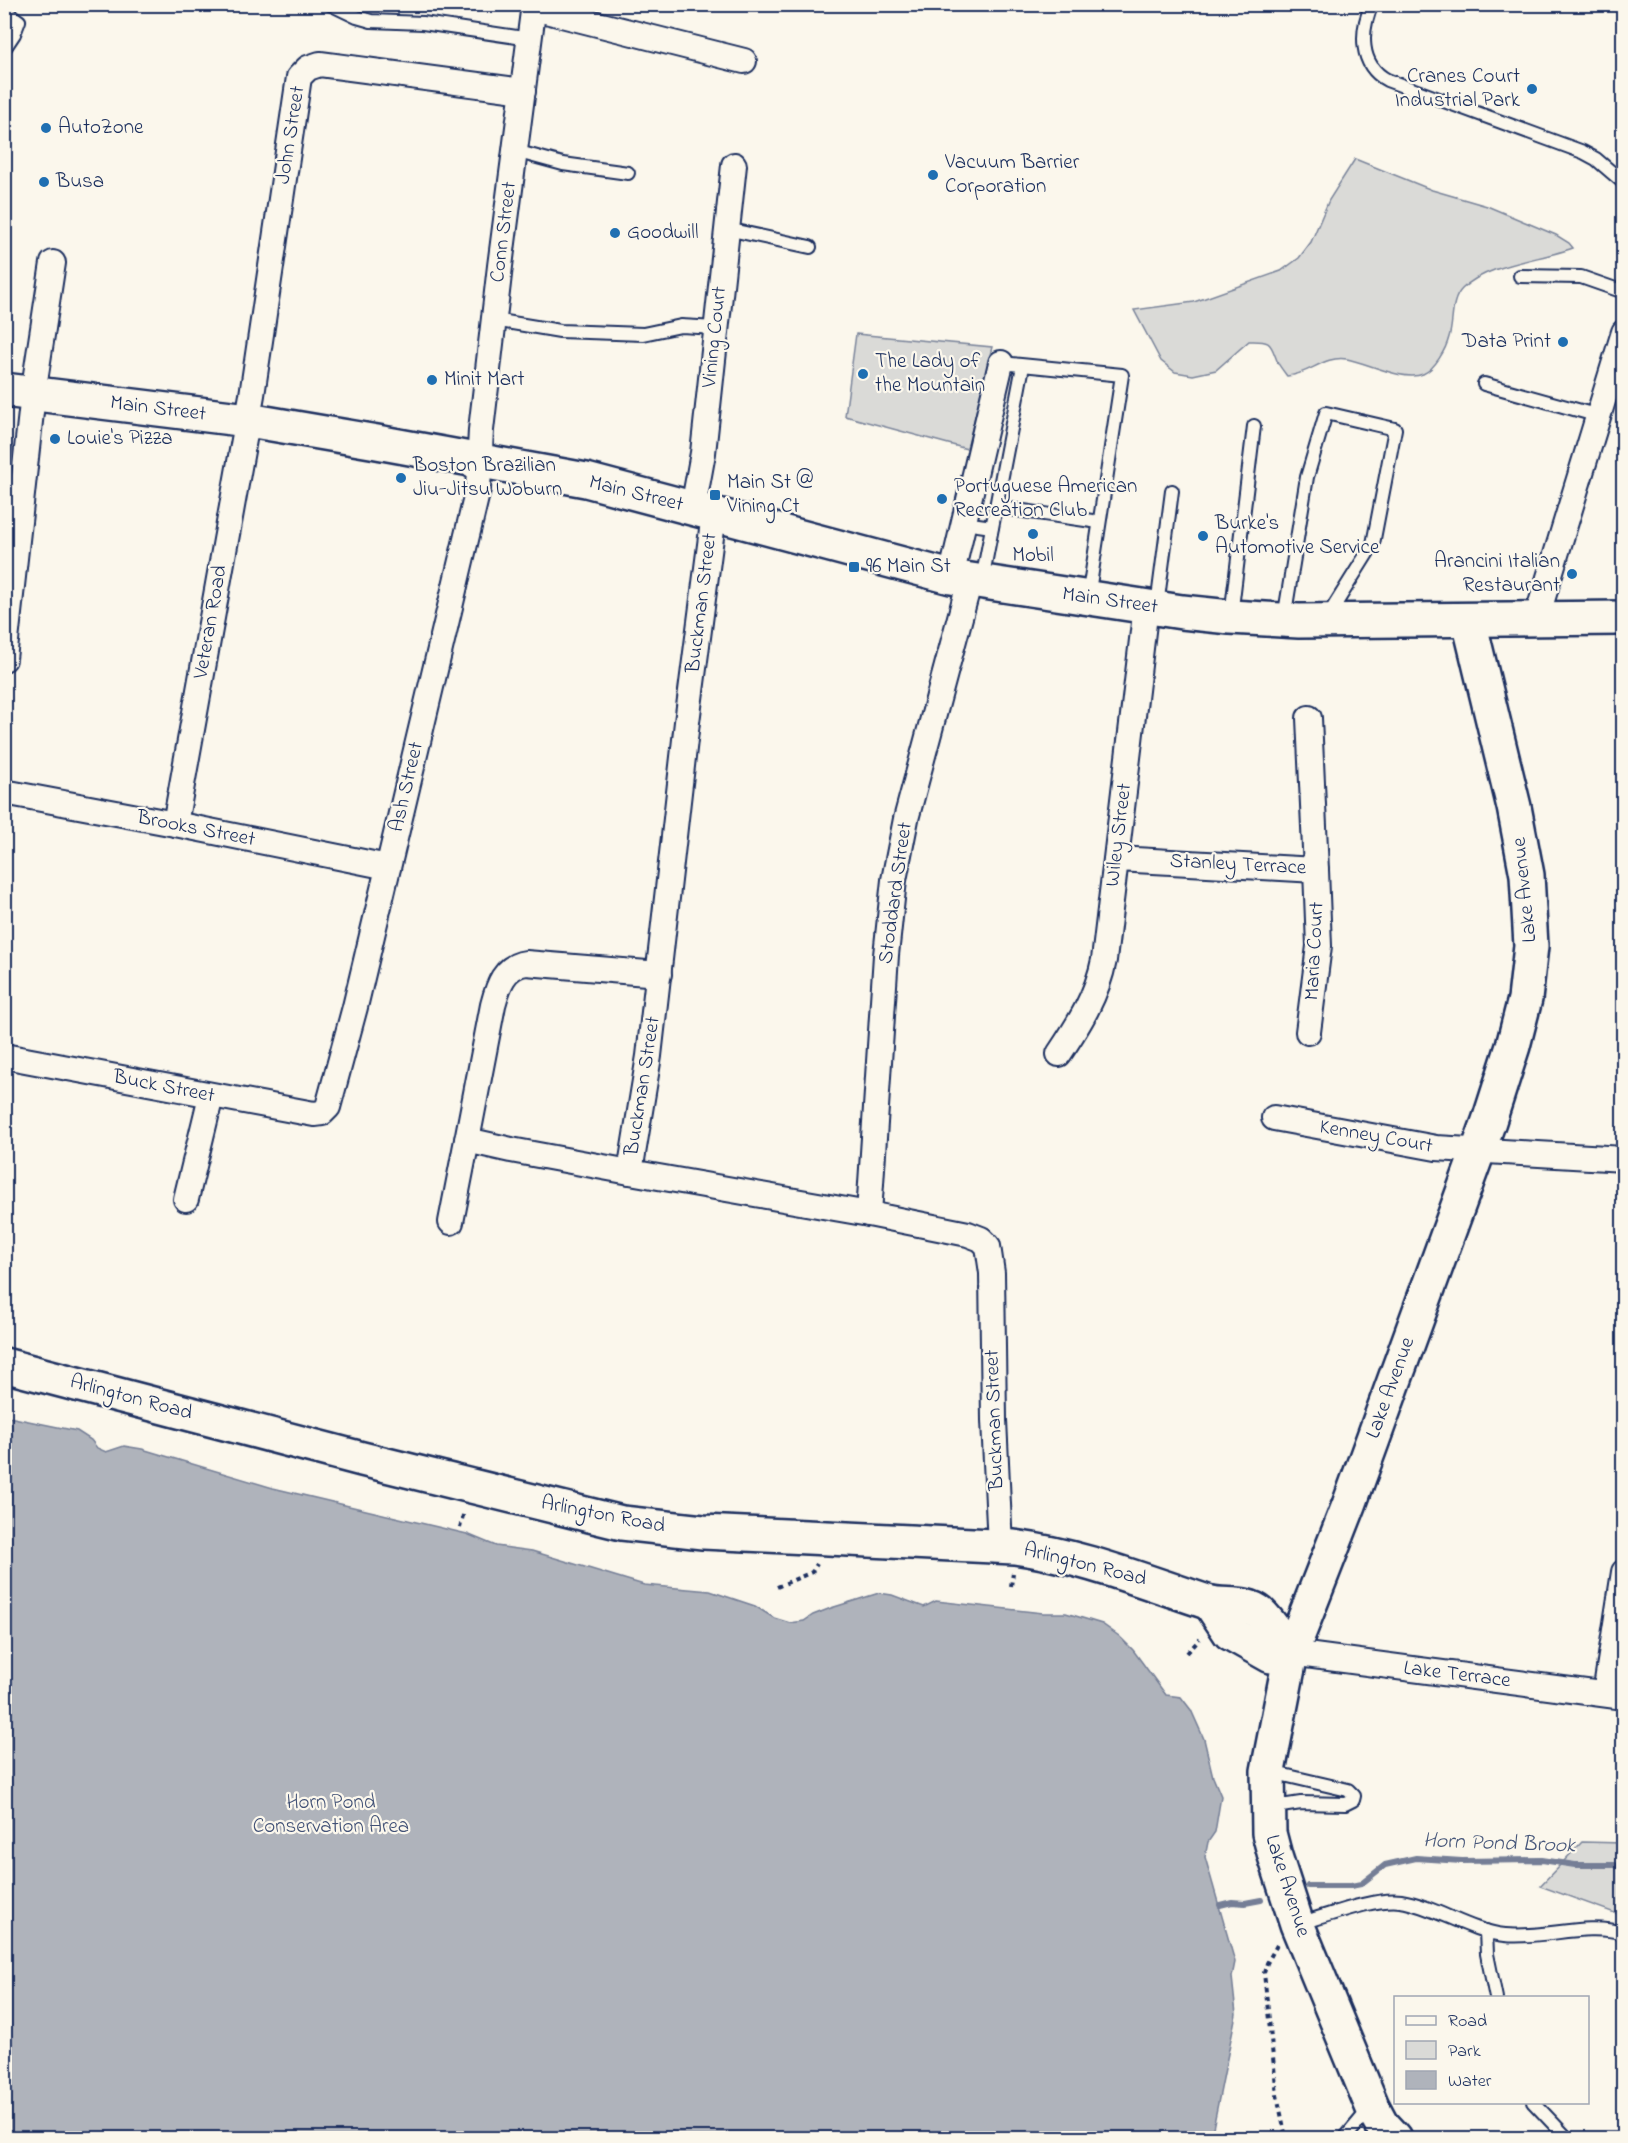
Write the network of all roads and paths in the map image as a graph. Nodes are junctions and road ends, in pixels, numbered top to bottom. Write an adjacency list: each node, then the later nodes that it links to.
1 (330, 4): 5 (lane)
2 (1372, 4): 12 (lane)
3 (534, 6): 5 (street, Conn Street); 7 (street)
4 (4, 10): 6 (lane)
5 (530, 39): 8 (street, Conn Street)
6 (4, 49)
7 (744, 61)
8 (523, 91): 9 (street, Conn Street); 26 (street, John Street)
9 (515, 151): 11 (lane); 18 (street, Conn Street)
10 (734, 165): 13 (street, Vining Court)
11 (628, 173)
12 (1623, 183)
13 (727, 229): 14 (lane); 19 (street, Vining Court)
14 (810, 247)
15 (53, 263): 24 (street)
16 (1521, 276): 17 (lane)
17 (1623, 292)
18 (494, 320): 19 (lane); 28 (street, Conn Street)
19 (716, 328): 31 (street, Vining Court)
20 (1623, 332): 22 (street)
21 (1012, 364): 30 (lane); 32 (lane); 33 (street, Stoddard Street)
22 (1619, 368): 25 (street)
23 (1484, 384): 25 (lane)
24 (19, 392): 26 (street, Main Street); 44 (street)
25 (1599, 416): 40 (street)
26 (248, 420): 28 (street, Main Street); 47 (street, Veteran Road)
27 (1254, 426): 38 (lane)
28 (480, 461): 31 (street, Main Street); 49 (street, Ash Street)
29 (1172, 491): 37 (lane)
30 (996, 507): 32 (lane); 34 (lane)
31 (703, 511): 35 (street, Main Street); 51 (street, Buckman Street)
32 (1098, 522): 36 (lane)
33 (964, 523): 34 (lane); 35 (street, Stoddard Street)
34 (992, 527): 35 (lane)
35 (967, 580): 36 (street, Main Street); 63 (street, Stoddard Street)
36 (1088, 598): 37 (street, Main Street)
37 (1152, 607): 38 (street, Main Street); 48 (street, Wiley Street)
38 (1230, 617): 41 (street, Main Street)
39 (1623, 618): 40 (street, Main Street)
40 (1536, 620): 43 (street, Main Street)
41 (1284, 621): 42 (street, Main Street); 42 (lane)
42 (1325, 621): 43 (street, Main Street)
43 (1469, 621): 59 (street, Lake Avenue)
44 (4, 659)
45 (1310, 718): 50 (street, Stanley Terrace)
46 (4, 792): 47 (street, Brooks Street)
47 (175, 824): 49 (street, Brooks Street)
48 (1116, 859): 50 (street, Stanley Terrace); 53 (street, Wiley Street)
49 (388, 867): 56 (street, Ash Street)
50 (1316, 870): 52 (street, Maria Court)
51 (659, 974): 58 (street); 61 (street, Buckman Street)
52 (1308, 1032)
53 (1059, 1054)
54 (4, 1056): 55 (street, Buck Street)
55 (211, 1096): 56 (street, Buck Street); 62 (street)
56 (324, 1112)
57 (1274, 1118): 59 (street, Kenney Court)
58 (467, 1140): 61 (street); 64 (street)
59 (1478, 1150): 60 (street, Kenney Court); 76 (street, Lake Avenue)
60 (1623, 1159)
61 (630, 1172): 63 (street, Buckman Street)
62 (186, 1199)
63 (869, 1214): 68 (street, Buckman Street)
64 (451, 1222)
65 (4, 1365): 68 (street, Arlington Road)
66 (463, 1517): 67 (path)
67 (460, 1528)
68 (1000, 1546): 76 (street, Arlington Road)
69 (819, 1560): 73 (path)
70 (1623, 1572): 77 (street)
71 (1013, 1577): 72 (path)
72 (1011, 1586)
73 (777, 1587)
74 (1200, 1639): 75 (path)
75 (1187, 1653)
76 (1291, 1653): 77 (street, Lake Terrace); 78 (street, Lake Avenue)
77 (1614, 1695)
78 (1268, 1771): 79 (street, Lake Avenue); 79 (lane)
79 (1267, 1808): 80 (street, Lake Avenue)
80 (1288, 1930): 81 (lane); 85 (street, Lake Avenue); 86 (path)
81 (1486, 1931): 82 (lane); 83 (lane)
82 (1623, 1933)
83 (1496, 1996)
84 (1534, 2104): 89 (lane)
85 (1372, 2106): 87 (lane); 88 (street, Lake Avenue)
86 (1286, 2139)
87 (1345, 2139)
88 (1395, 2139)
89 (1567, 2139)

